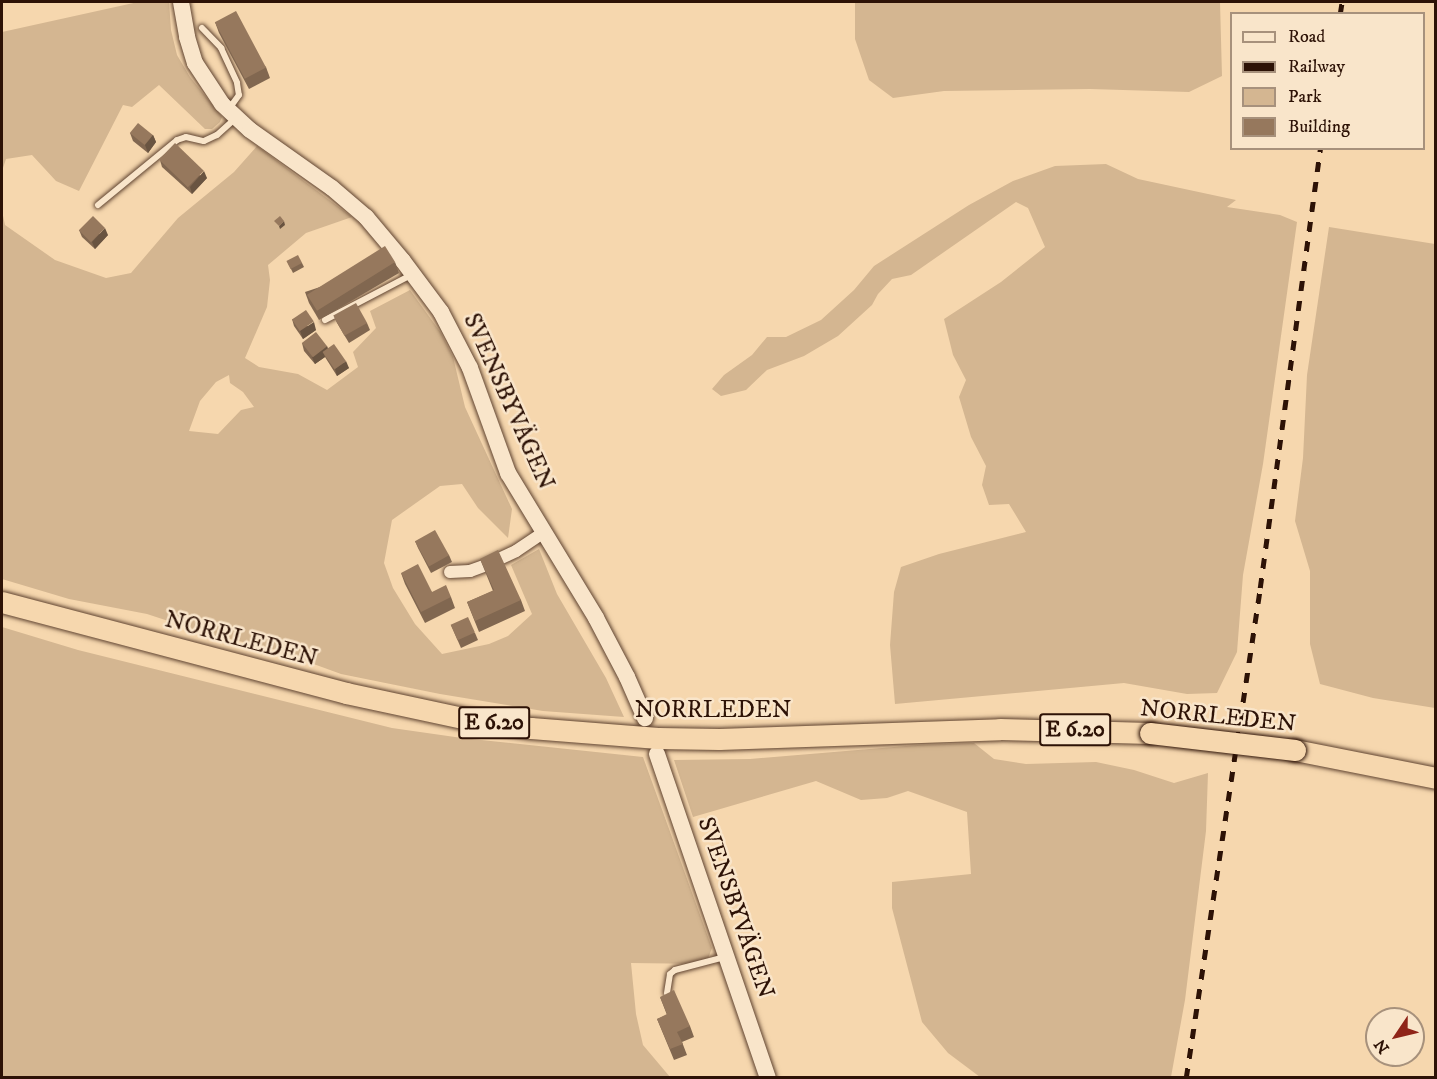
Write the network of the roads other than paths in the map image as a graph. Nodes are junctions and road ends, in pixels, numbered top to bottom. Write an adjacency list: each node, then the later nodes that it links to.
1 (181, 2): 3 (street, SVENSBYVÄGEN)
2 (202, 28): 3 (lane)
3 (232, 114): 4 (lane); 5 (street, SVENSBYVÄGEN)
4 (98, 205)
5 (413, 274): 6 (lane); 7 (street, SVENSBYVÄGEN)
6 (325, 320)
7 (543, 533): 8 (street); 10 (street, SVENSBYVÄGEN)
8 (450, 572)
9 (2, 602): 12 (highway, NORRLEDEN / E 6.20, bridge)
10 (645, 718)
11 (657, 754): 13 (street, SVENSBYVÄGEN)
12 (1436, 778)
13 (727, 957): 14 (lane); 15 (street, SVENSBYVÄGEN)
14 (667, 993)
15 (768, 1077)

